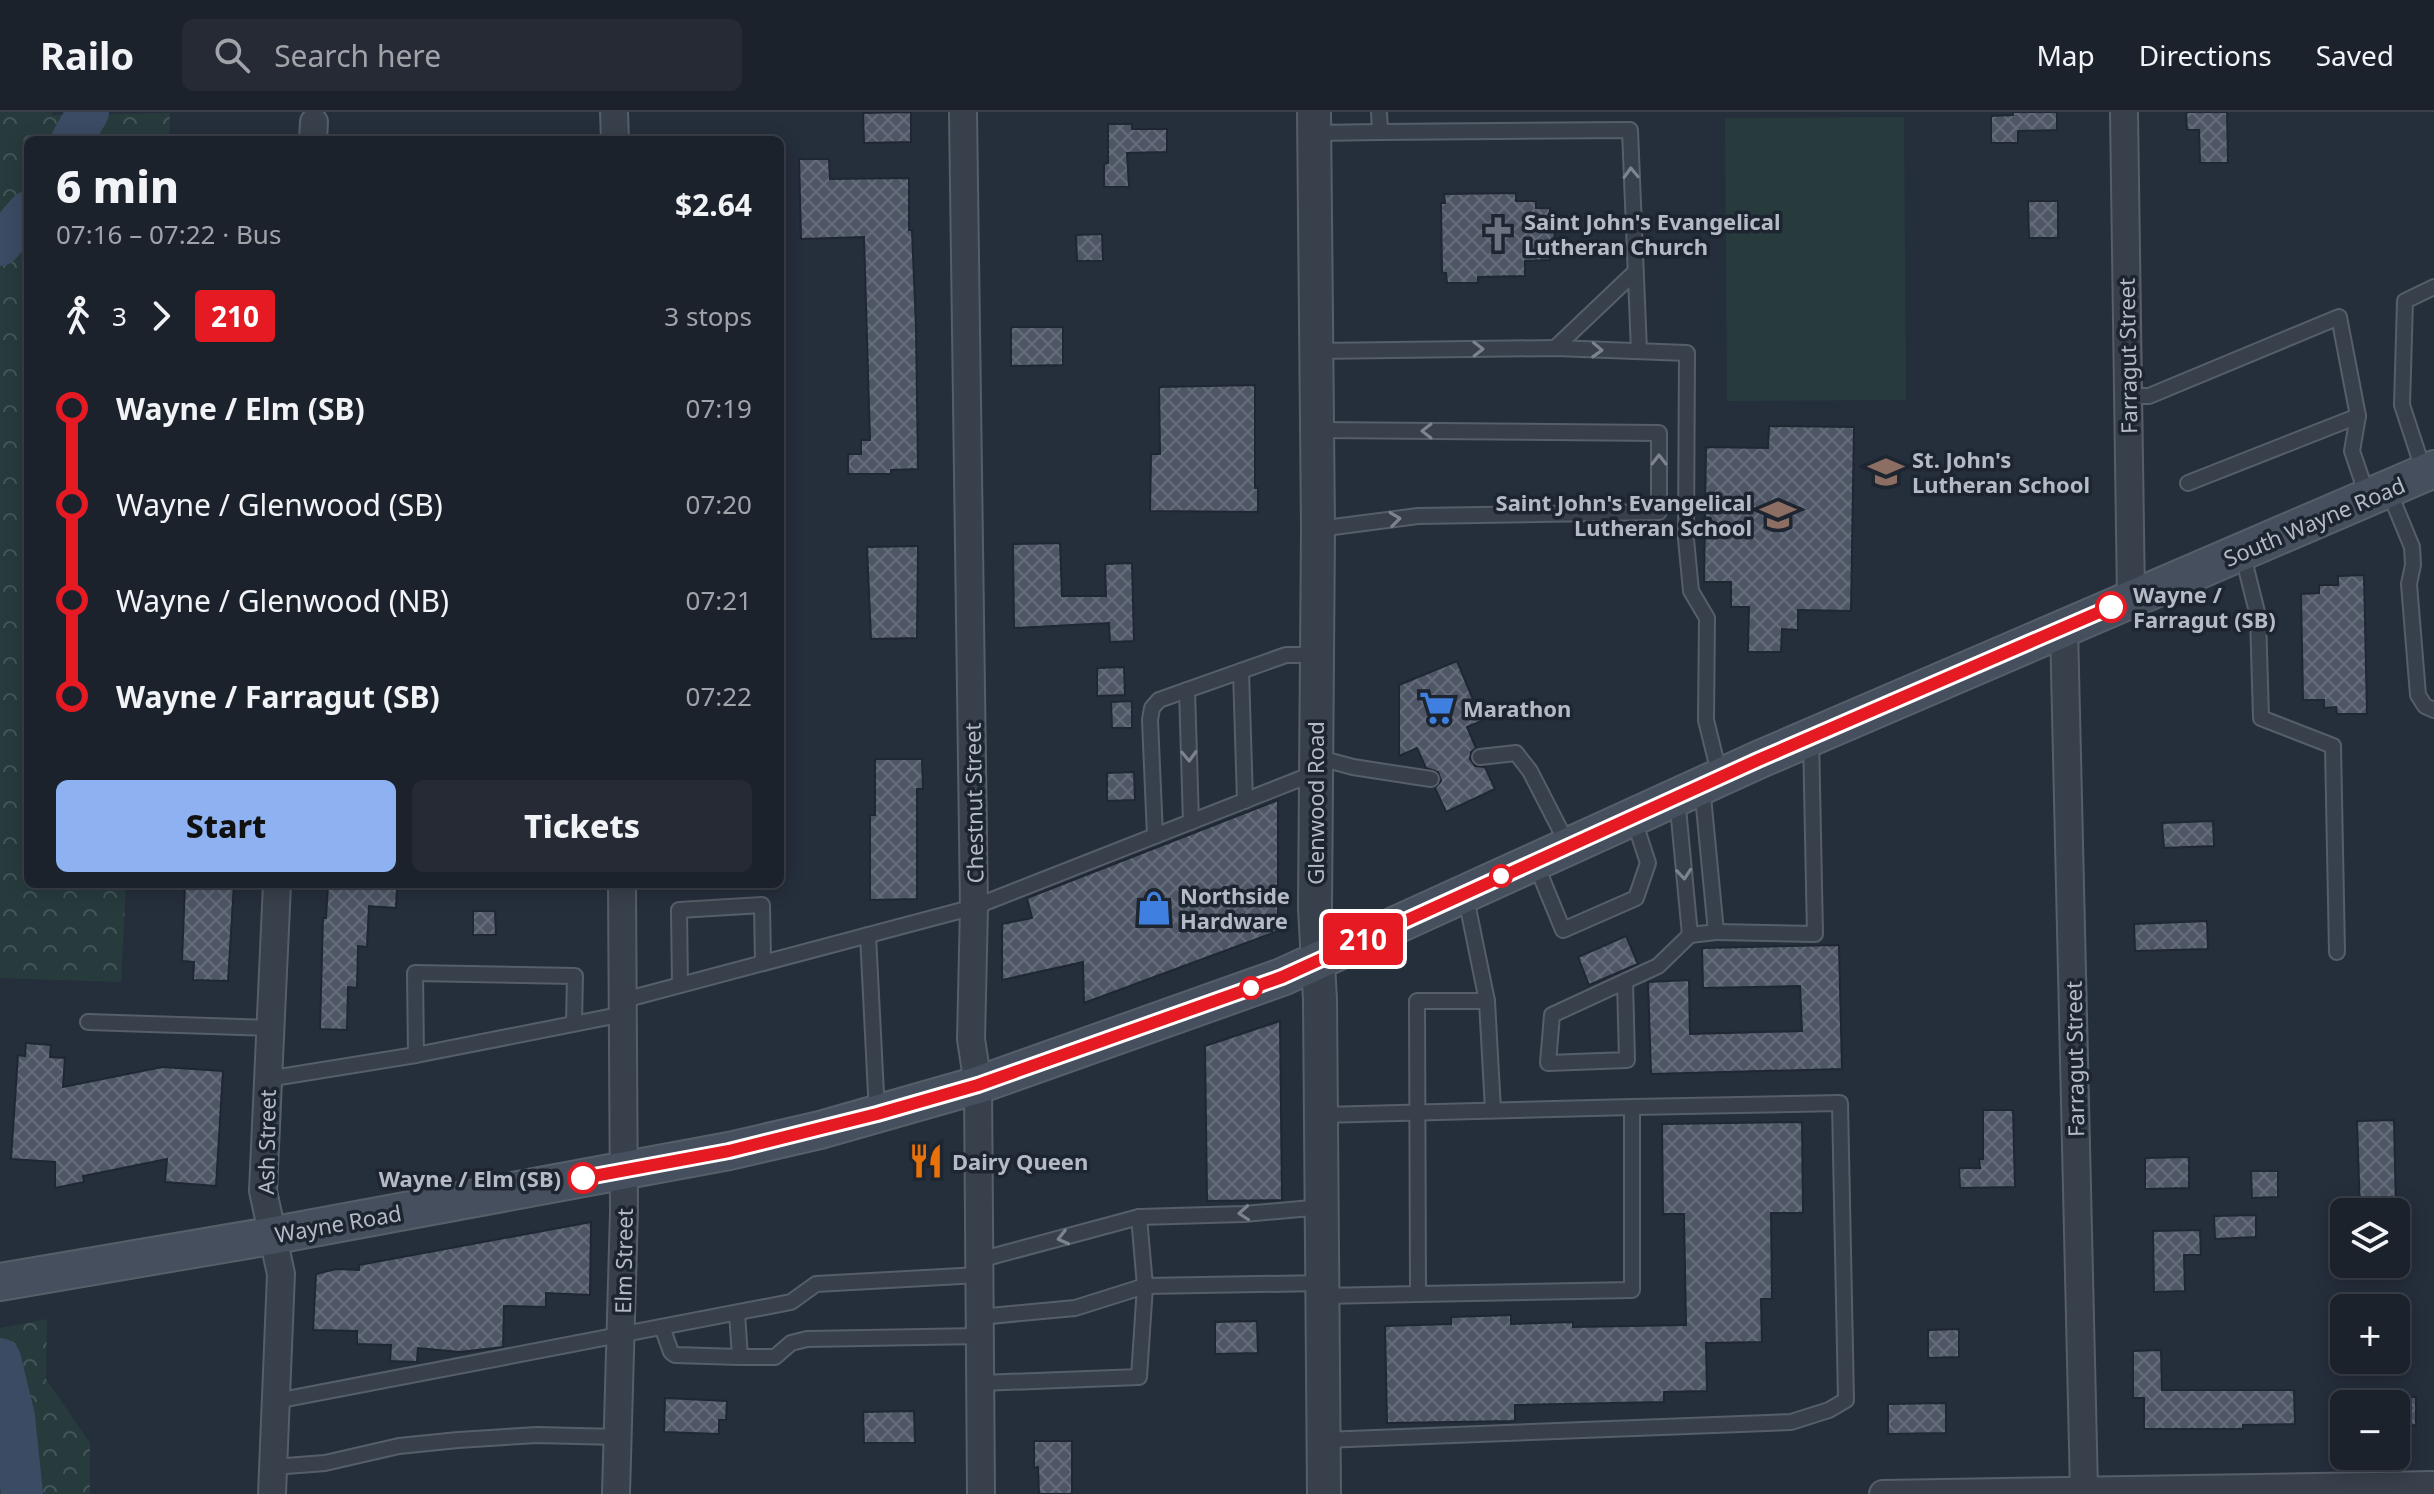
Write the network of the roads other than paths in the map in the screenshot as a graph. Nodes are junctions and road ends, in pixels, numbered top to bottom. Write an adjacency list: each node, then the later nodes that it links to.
1 (614, 112): 7 (street)
2 (963, 112): 41 (street, Chestnut Street)
3 (1379, 112): 6 (lane)
4 (2124, 112): 13 (street, Farragut Street)
5 (1314, 122): 6 (lane); 11 (street, Glenwood Road)
6 (1380, 132): 8 (lane, one-way to 6)
7 (615, 136)
8 (1635, 272): 10 (lane); 12 (lane)
9 (2434, 287): 16 (lane)
10 (1555, 348): 11 (lane, one-way to 10); 12 (lane, one-way to 12)
11 (1317, 351): 15 (street, Glenwood Road)
12 (1639, 351): 31 (lane)
13 (2128, 396): 14 (lane); 21 (street, Farragut Street)
14 (2358, 416): 17 (lane); 18 (lane)
15 (1317, 430): 19 (street, Glenwood Road); 19 (lane, one-way to 15)
16 (2429, 471): 18 (main road, South Wayne Road)
17 (2188, 483)
18 (2378, 493): 20 (main road, South Wayne Road); 26 (lane)
19 (1318, 529): 23 (street, Glenwood Road)
20 (2242, 551): 21 (main road, South Wayne Road); 45 (lane)
21 (2131, 599): 22 (main road, South Wayne Road)
22 (2064, 627): 27 (main road, South Wayne Road); 83 (street, Farragut Street)
23 (1317, 655): 24 (lane); 29 (street, Glenwood Road)
24 (1241, 671): 25 (lane); 32 (lane)
25 (1187, 690): 34 (lane, one-way to 34); 35 (lane)
26 (2434, 710)
27 (1811, 737): 31 (main road, South Wayne Road); 42 (lane)
28 (1480, 757): 36 (lane)
29 (1316, 765): 30 (lane); 32 (lane); 46 (street, Glenwood Road)
30 (1431, 779)
31 (1700, 786): 33 (main road, South Wayne Road); 42 (lane); 44 (lane, one-way to 44)
32 (1245, 801): 34 (lane)
33 (1632, 817): 36 (main road, South Wayne Road); 37 (lane)
34 (1191, 822): 35 (lane)
35 (1155, 836): 41 (lane)
36 (1568, 846): 37 (main road, South Wayne Road)
37 (1534, 861): 40 (main road, South Wayne Road)
38 (277, 888): 54 (street, Ash Street)
39 (622, 888): 51 (street, Elm Street)
40 (1465, 892): 46 (main road, South Wayne Road); 50 (lane)
41 (974, 907): 43 (lane); 57 (street, Chestnut Street)
42 (1716, 932): 44 (lane)
43 (868, 935): 47 (lane); 61 (lane)
44 (1690, 935): 48 (lane)
45 (2337, 952)
46 (1317, 962): 57 (main road, Wayne Road); 62 (street, Glenwood Road)
47 (763, 963): 49 (lane); 49 (lane)
48 (1625, 981): 48 (lane)
49 (680, 985): 51 (lane)
50 (1487, 1001): 59 (lane); 60 (lane)
51 (624, 1007): 53 (lane); 63 (street, Elm Street)
52 (88, 1022): 54 (lane)
53 (574, 1023): 55 (lane); 55 (lane)
54 (270, 1028): 56 (street, Ash Street)
55 (416, 1055): 56 (lane)
56 (267, 1079): 66 (street, Ash Street)
57 (978, 1085): 61 (main road, Wayne Road); 67 (street, Chestnut Street)
58 (1632, 1107): 59 (lane); 71 (lane); 80 (lane)
59 (1493, 1110): 60 (lane)
60 (1419, 1112): 62 (lane); 71 (lane)
61 (877, 1114): 63 (main road, Wayne Road)
62 (1321, 1115): 64 (street, Glenwood Road)
63 (624, 1171): 66 (main road, Wayne Road); 75 (street, Elm Street)
64 (1322, 1207): 65 (lane, one-way to 65); 70 (street, Glenwood Road)
65 (1139, 1217): 67 (lane, one-way to 67); 69 (lane)
66 (270, 1236): 68 (main road, Wayne Road); 78 (street, Ash Street)
67 (979, 1268): 72 (lane); 73 (street, Chestnut Street)
68 (17, 1279)
69 (1145, 1286): 70 (lane); 73 (lane); 77 (lane)
70 (1322, 1290): 71 (lane); 80 (street, Glenwood Road)
71 (1418, 1294)
72 (737, 1313): 74 (lane); 76 (lane)
73 (980, 1326): 76 (lane); 77 (street, Chestnut Street)
74 (662, 1327): 75 (lane); 76 (lane)
75 (621, 1336): 78 (lane); 79 (street, Elm Street)
76 (740, 1357)
77 (980, 1383): 87 (street, Chestnut Street)
78 (276, 1401): 81 (street, Ash Street)
79 (618, 1437): 81 (lane); 86 (street, Elm Street)
80 (1323, 1440): 88 (street, Glenwood Road)
81 (273, 1467): 85 (street, Ash Street)
82 (2434, 1485): 83 (street)
83 (2084, 1491): 84 (street)
84 (2029, 1493): 89 (street)
85 (272, 1494)
86 (616, 1494)
87 (981, 1494)
88 (1324, 1494)
89 (1883, 1494)

